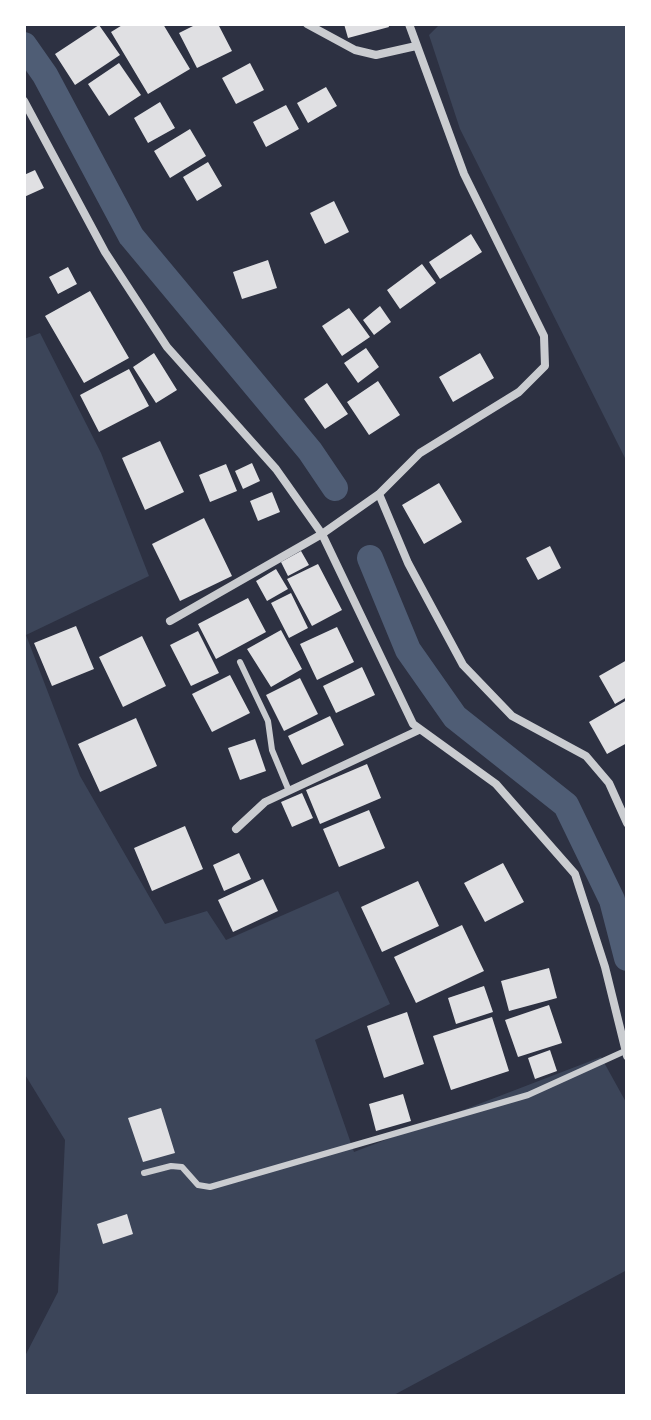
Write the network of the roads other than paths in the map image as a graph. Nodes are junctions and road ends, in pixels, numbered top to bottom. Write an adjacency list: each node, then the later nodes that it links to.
1 (307, 24): 3 (street)
2 (409, 24): 3 (street)
3 (416, 46): 6 (street)
4 (24, 101): 5 (street)
5 (28, 116): 7 (street)
6 (379, 494): 7 (street); 12 (street)
7 (322, 534): 8 (street); 10 (street)
8 (170, 621)
9 (240, 662): 11 (lane)
10 (419, 730): 11 (street); 14 (street)
11 (289, 791): 13 (street)
12 (627, 823)
13 (236, 829)
14 (626, 1053): 15 (lane)
15 (144, 1173)

